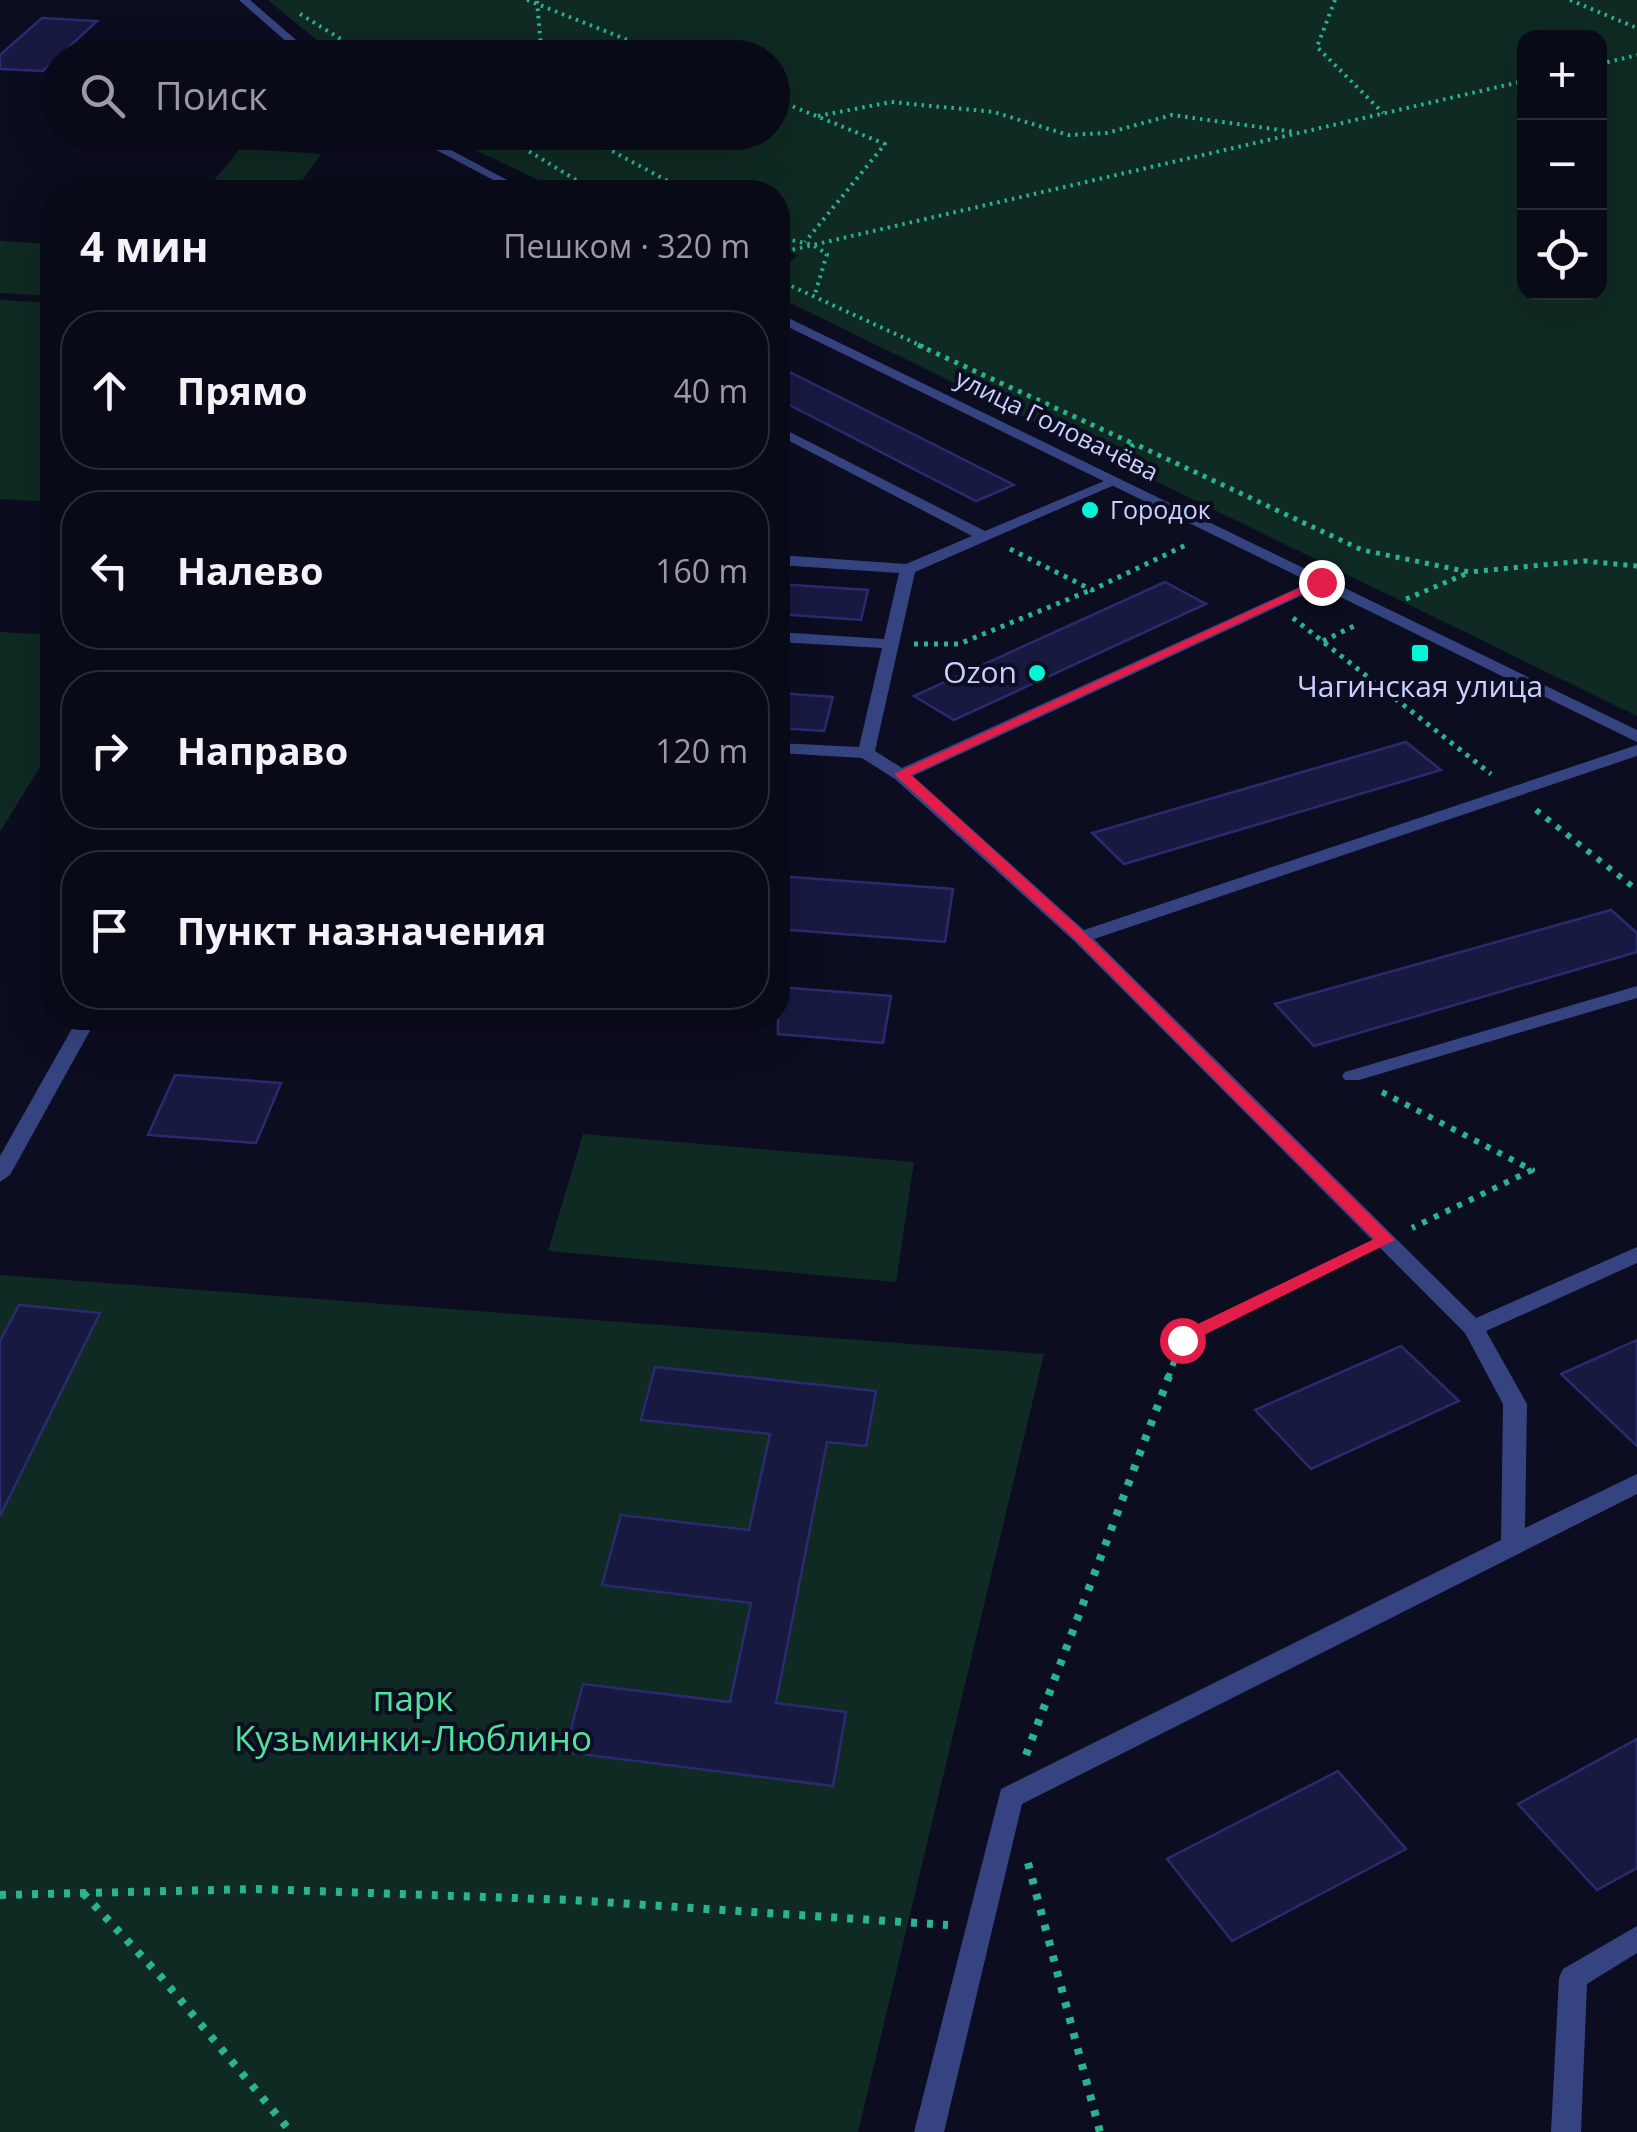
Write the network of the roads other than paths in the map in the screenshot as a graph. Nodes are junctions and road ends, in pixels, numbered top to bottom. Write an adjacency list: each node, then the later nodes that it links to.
1 (244, 0): 2 (street)
2 (291, 40)
3 (442, 150): 4 (street)
4 (501, 180)
5 (790, 325): 7 (street, улица Головачёва)
6 (790, 436): 8 (street)
7 (1114, 482): 8 (street); 11 (street, улица Головачёва)
8 (983, 536): 10 (street)
9 (790, 561): 10 (street)
10 (908, 568): 13 (street)
11 (1321, 582): 14 (street, улица Головачёва); 18 (street)
12 (790, 639): 13 (street)
13 (891, 644): 17 (street)
14 (1637, 737)
15 (790, 749): 17 (street)
16 (1637, 750): 19 (street)
17 (866, 753): 18 (street)
18 (901, 774): 19 (street)
19 (1081, 937): 25 (street)
20 (1637, 992): 22 (street)
21 (81, 1030): 23 (street)
22 (1352, 1076)
23 (0, 1175)
24 (1637, 1254): 25 (street)
25 (1473, 1328): 27 (street)
26 (1637, 1484): 27 (street)
27 (1513, 1547): 29 (street)
28 (1637, 1938): 30 (street)
29 (928, 2132)
30 (1566, 2132)

